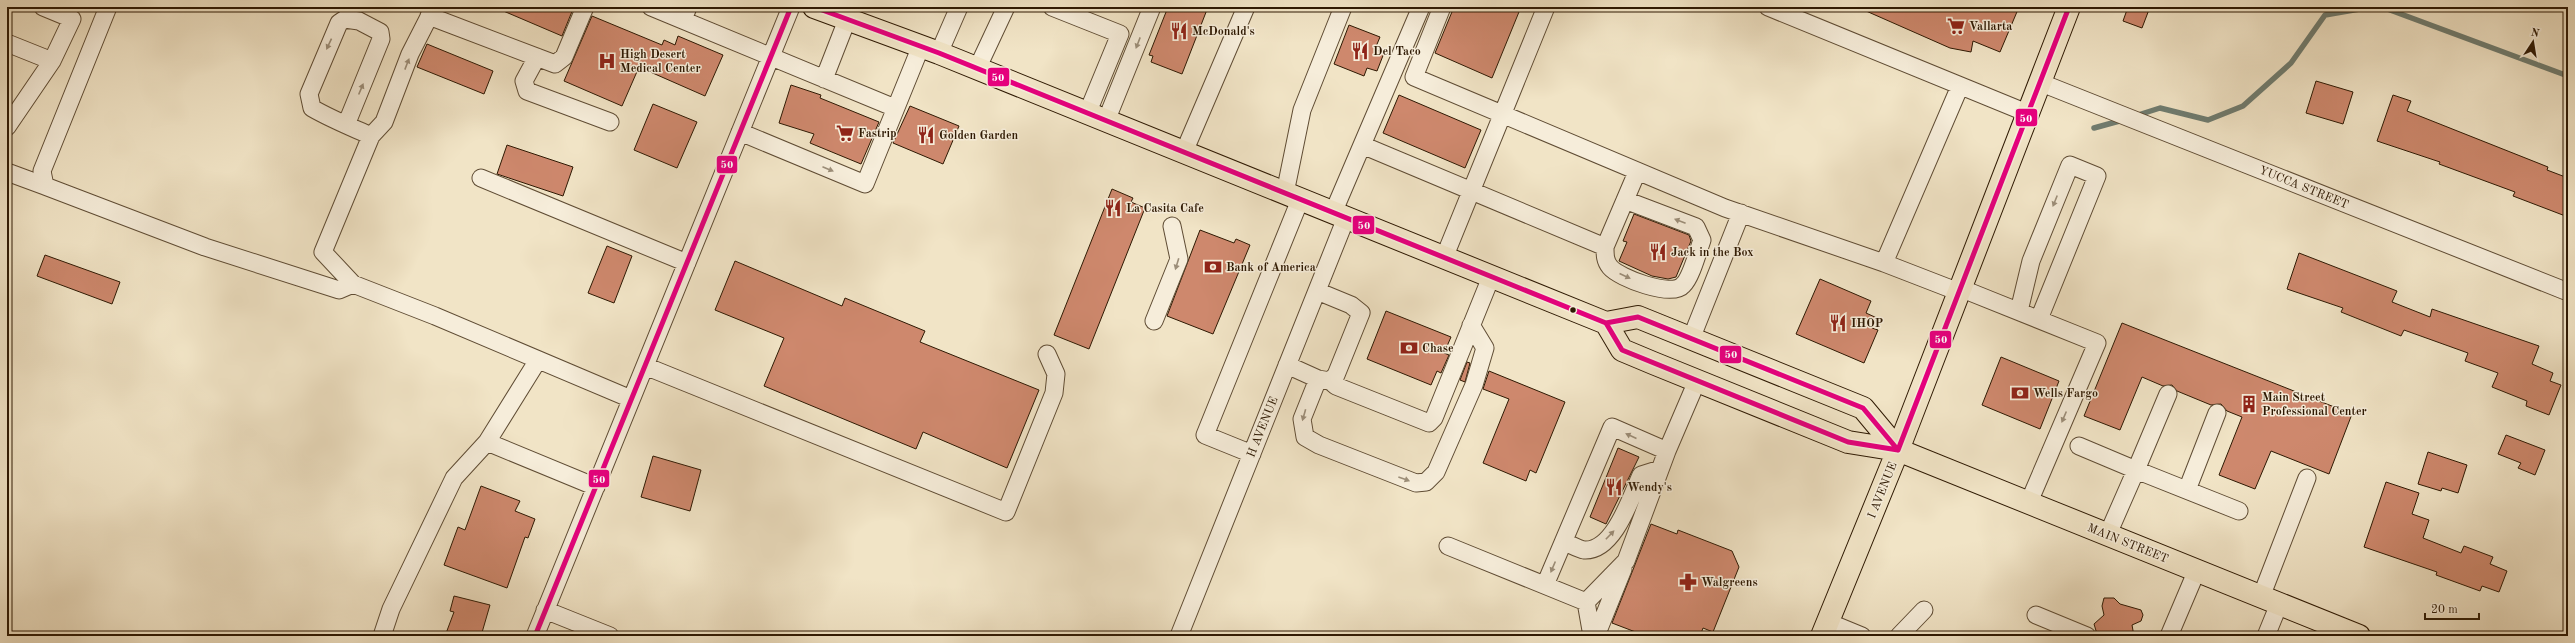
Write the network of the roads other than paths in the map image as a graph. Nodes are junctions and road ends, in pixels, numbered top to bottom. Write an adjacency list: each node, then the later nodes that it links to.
1 (43, 7): 26 (street)
2 (108, 7): 45 (street)
3 (585, 7): 24 (street)
4 (651, 7): 19 (street)
5 (791, 7): 25 (street)
6 (814, 7): 21 (main road)
7 (959, 7): 23 (street)
8 (1006, 7): 27 (street)
9 (1052, 7): 34 (street)
10 (1152, 7): 34 (street, one-way to 34)
11 (1246, 7): 41 (street)
12 (1343, 7): 47 (street)
13 (1421, 7): 40 (street, H AVENUE)
14 (1442, 7): 33 (street)
15 (1546, 7): 33 (street)
16 (1768, 7): 30 (street)
17 (2069, 7): 29 (main road, I AVENUE)
18 (432, 12): 24 (street); 39 (street, one-way to 18)
19 (686, 14): 25 (street)
20 (340, 15): 36 (street, one-way to 36); 36 (street, one-way to 20)
21 (847, 20): 23 (main road); 28 (street)
22 (7, 43): 26 (street)
23 (930, 50): 27 (main road); 31 (street)
24 (537, 57): 35 (street)
25 (770, 57): 28 (street); 38 (street)
26 (52, 61): 37 (street)
27 (977, 69): 34 (main road)
28 (824, 79): 31 (street)
29 (2039, 82): 32 (main road, I AVENUE); 60 (street, YUCCA STREET)
30 (1960, 86): 32 (street); 55 (street)
31 (895, 108): 38 (street, one-way to 31)
32 (2027, 113): 58 (main road, I AVENUE)
33 (1502, 116): 43 (street); 46 (street)
34 (1097, 118): 41 (main road)
35 (610, 122)
36 (346, 125): 39 (street)
37 (7, 126)
38 (740, 132): 54 (street)
39 (371, 136): 57 (street)
40 (1362, 145): 46 (street); 50 (street, H AVENUE)
41 (1184, 152): 47 (main road)
42 (7, 172): 45 (street)
43 (1637, 172): 48 (street); 49 (street)
44 (481, 178): 54 (street)
45 (45, 186): 57 (street)
46 (1472, 192): 52 (street); 53 (street)
47 (1292, 196): 50 (main road); 80 (street)
48 (1625, 200): 52 (street); 52 (street, one-way to 48)
49 (1741, 213): 55 (street); 66 (street)
50 (1339, 215): 53 (main road); 59 (street, H AVENUE)
51 (1172, 226): 63 (street, one-way to 63)
52 (1604, 247)
53 (1444, 258): 56 (main road)
54 (687, 263): 70 (street)
55 (1884, 263): 58 (street)
56 (1491, 277): 64 (main road); 65 (street)
57 (352, 284): 68 (street)
58 (1960, 290): 61 (street); 78 (main road, I AVENUE)
59 (1317, 291): 69 (street, H AVENUE); 71 (street)
60 (2568, 292)
61 (2019, 311): 62 (street); 62 (street, one-way to 61)
62 (2039, 319): 86 (street, one-way to 86)
63 (1154, 321)
64 (1606, 323): 66 (main road, MAIN STREET); 72 (main road, MAIN STREET)
65 (1471, 324): 71 (street); 71 (street, one-way to 65)
66 (1691, 339): 78 (main road, MAIN STREET)
67 (1046, 354): 70 (street)
68 (538, 360): 74 (street); 76 (street)
69 (1287, 365): 71 (street); 80 (street, H AVENUE)
70 (645, 366): 74 (street)
71 (1324, 380)
72 (1697, 381): 78 (main road, MAIN STREET); 79 (street)
73 (2168, 394): 82 (street)
74 (631, 399): 84 (street)
75 (2217, 413): 85 (street)
76 (487, 442): 84 (street); 101 (street)
77 (2079, 446): 82 (street)
78 (1898, 450): 86 (main road, MAIN STREET); 99 (main road, I AVENUE)
79 (1667, 452): 81 (street); 89 (street, one-way to 89)
80 (1252, 454): 104 (street, H AVENUE)
81 (1660, 469): 89 (street, one-way to 81); 91 (street)
82 (2136, 470): 85 (street); 88 (street)
83 (2307, 478): 94 (street)
84 (596, 487): 96 (street)
85 (2187, 490): 87 (street)
86 (2028, 502): 88 (main road, MAIN STREET)
87 (2239, 510)
88 (2108, 534): 92 (main road, MAIN STREET)
89 (1564, 542): 93 (street, one-way to 93)
90 (1448, 546): 93 (street)
91 (1626, 561): 95 (street); 106 (street)
92 (2197, 570): 94 (main road, MAIN STREET); 110 (street)
93 (1545, 585): 95 (street)
94 (2270, 600): 111 (street); 112 (main road, MAIN STREET)
95 (1586, 602): 105 (street)
96 (545, 610): 102 (street); 103 (street)
97 (1924, 610): 108 (street)
98 (2036, 615): 100 (street)
99 (1825, 629): 107 (street)
100 (2064, 632): 109 (street)
101 (382, 636)
102 (535, 636)
103 (610, 636)
104 (1179, 636)
105 (1592, 636)
106 (1596, 636)
107 (1862, 636)
108 (1899, 636)
109 (2087, 636)
110 (2170, 636)
111 (2266, 636)
112 (2359, 636)

